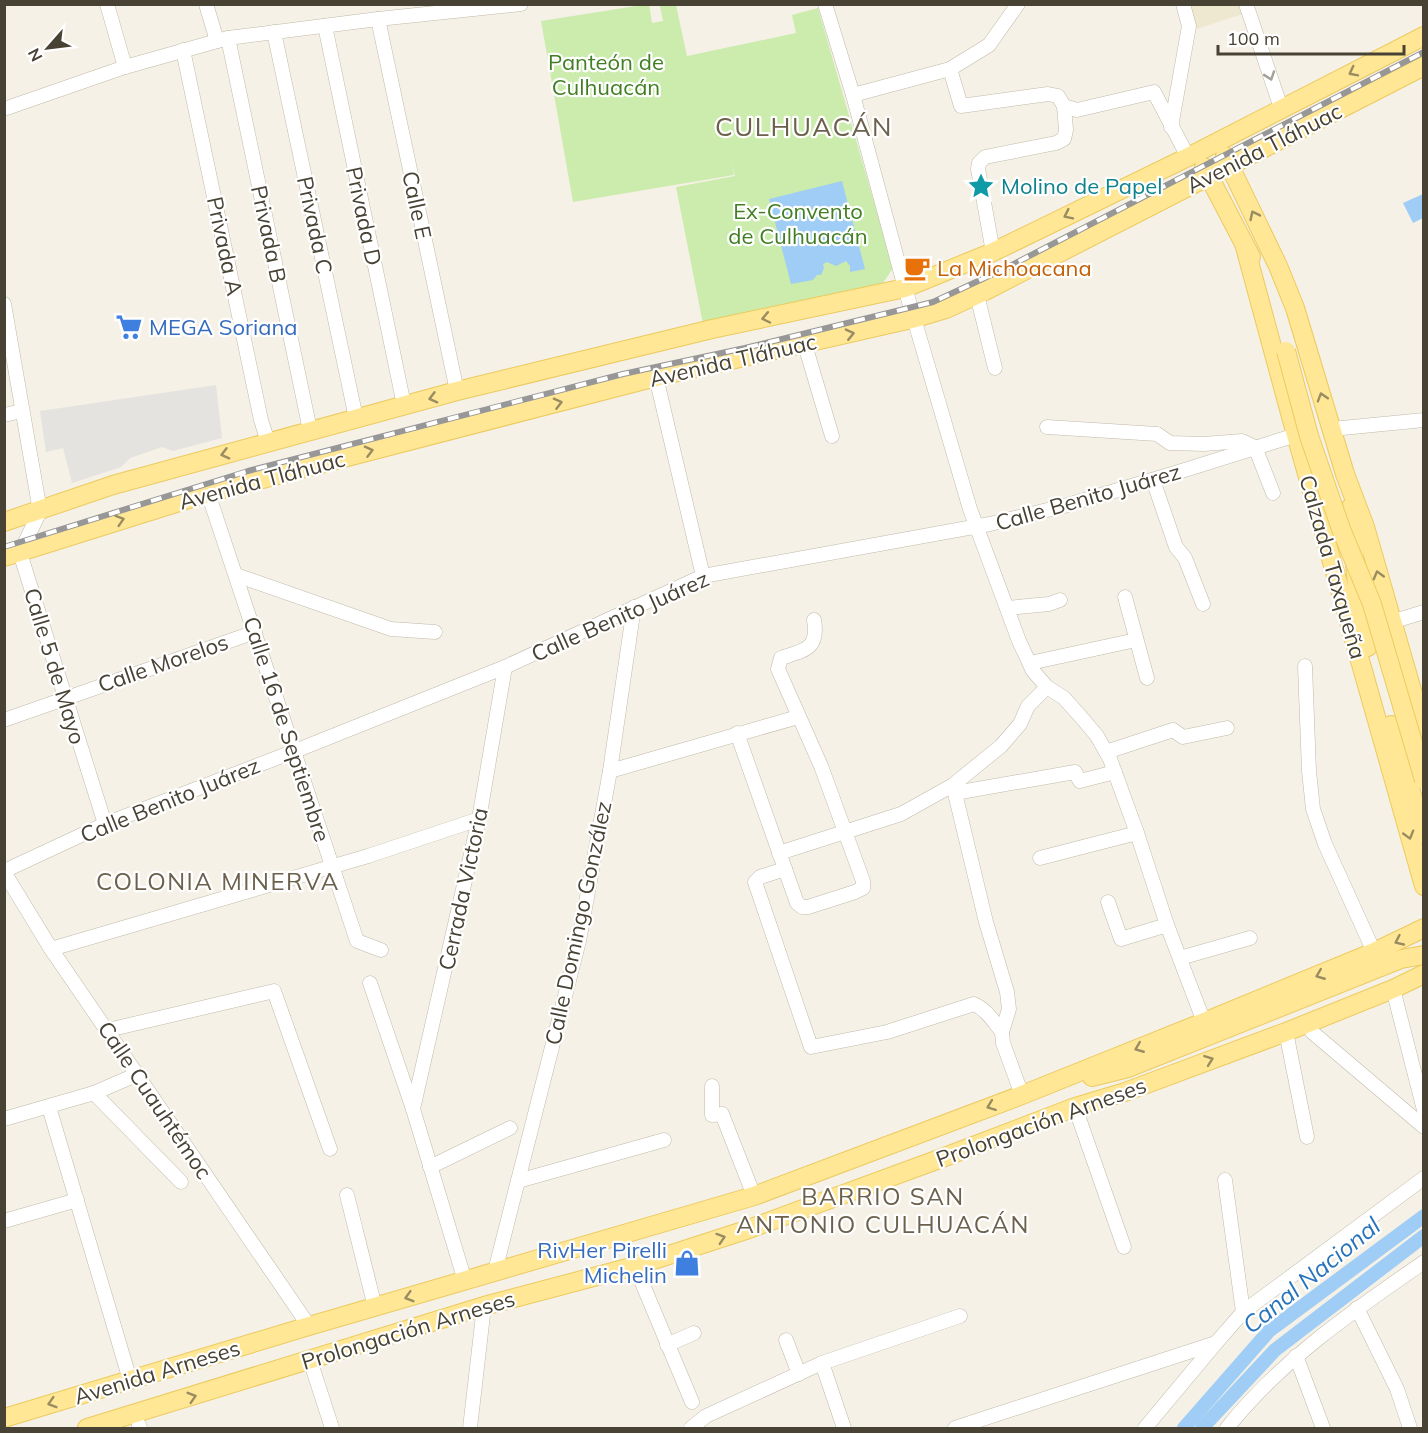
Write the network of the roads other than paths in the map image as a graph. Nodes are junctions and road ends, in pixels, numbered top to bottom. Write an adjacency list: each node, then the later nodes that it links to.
1 (107, 4): 16 (street)
2 (206, 4): 13 (street, Privada B)
3 (521, 4): 8 (street)
4 (825, 4): 18 (street)
5 (1018, 4): 17 (street)
6 (1183, 4): 22 (street)
7 (1246, 4): 20 (street, one-way to 20)
8 (443, 9): 9 (street)
9 (378, 19): 10 (street); 36 (street, Calle E)
10 (325, 26): 11 (street); 37 (street, Privada D)
11 (274, 32): 13 (street); 40 (street, Privada C)
12 (1424, 36): 20 (main road, Avenida Tláhuac, one-way to 20)
13 (223, 40): 14 (street); 44 (street, Privada B)
14 (183, 50): 16 (street); 47 (street, Privada A)
15 (1424, 66): 25 (main road, Avenida Tláhuac)
16 (125, 67): 21 (street)
17 (950, 69): 18 (street); 19 (street)
18 (853, 94): 29 (street)
19 (1064, 106): 22 (street); 28 (street)
20 (1281, 108): 23 (main road, Avenida Tláhuac)
21 (4, 109)
22 (1171, 127): 24 (street)
23 (1218, 141): 24 (main road, Avenida Tláhuac); 25 (main road, Calzada Taxqueña)
24 (1192, 154): 26 (main road, Calzada Taxqueña); 28 (main road, Avenida Tláhuac, one-way to 28)
25 (1230, 165): 26 (main road, Avenida Tláhuac); 43 (main road, Calzada Taxqueña, one-way to 25)
26 (1208, 176): 27 (main road, Calzada Taxqueña); 30 (main road, Avenida Tláhuac)
27 (1245, 247): 45 (main road, Calzada Taxqueña); 87 (main road, Calzada Taxqueña, bridge)
28 (993, 252): 29 (main road, Avenida Tláhuac)
29 (905, 288): 32 (street); 36 (main road, Avenida Tláhuac, one-way to 36)
30 (976, 295): 32 (main road, Avenida Tláhuac); 34 (street)
31 (4, 304): 38 (street)
32 (915, 318): 33 (main road, Avenida Tláhuac, one-way to 32); 56 (street)
33 (805, 345): 35 (main road, Avenida Tláhuac); 46 (street)
34 (995, 368)
35 (656, 377): 51 (main road, Avenida Tláhuac, one-way to 35); 60 (street)
36 (457, 391): 37 (main road, Avenida Tláhuac, one-way to 37)
37 (404, 405): 40 (main road, Avenida Tláhuac)
38 (22, 411): 39 (street); 54 (street)
39 (4, 415)
40 (356, 418): 44 (main road, Avenida Tláhuac)
41 (1424, 420): 43 (street)
42 (1047, 427): 48 (street)
43 (1332, 429): 49 (main road, Calzada Taxqueña)
44 (310, 430): 47 (main road, Avenida Tláhuac)
45 (1296, 435): 48 (street, Calle Benito Juárez); 97 (main road, Calzada Taxqueña, one-way to 97)
46 (832, 436)
47 (268, 442): 53 (main road, Avenida Tláhuac, one-way to 53)
48 (1255, 447): 50 (street, Calle Benito Juárez); 52 (street)
49 (1345, 474): 68 (main road, Calzada Taxqueña, one-way to 49); 93 (main road, Calzada Taxqueña)
50 (1153, 480): 56 (street, Calle Benito Juárez); 63 (street)
51 (208, 493): 57 (main road, Avenida Tláhuac, one-way to 51); 59 (street, Calle 16 de Septiembre)
52 (1273, 493)
53 (69, 501): 54 (main road, Avenida Tláhuac); 57 (main road)
54 (40, 510): 55 (main road, Avenida Tláhuac); 58 (street)
55 (4, 522)
56 (976, 527): 60 (street, Calle Benito Juárez); 65 (street)
57 (81, 532): 58 (main road, Avenida Tláhuac)
58 (12, 555): 77 (street, Calle 5 de Mayo)
59 (236, 575): 69 (street, Calle 16 de Septiembre); 70 (street)
60 (703, 576): 64 (street, Calle Benito Juárez)
61 (1125, 597): 71 (street)
62 (1060, 600): 65 (street)
63 (1203, 604)
64 (634, 606): 74 (street, Calle Benito Juárez); 85 (street, Calle Domingo González)
65 (1007, 608): 72 (street)
66 (1424, 612): 68 (street)
67 (814, 620): 78 (street)
68 (1391, 622): 81 (main road, Calzada Taxqueña)
69 (255, 632): 77 (street, Calle Morelos); 83 (street, Calle 16 de Septiembre)
70 (435, 632)
71 (1136, 640): 72 (street); 75 (street)
72 (1030, 663): 76 (street)
73 (1305, 666): 107 (street)
74 (504, 667): 83 (street, Calle Benito Juárez); 89 (street, Cerrada Victoria)
75 (1147, 678)
76 (1047, 687): 84 (street); 88 (street)
77 (64, 698): 79 (street, Calle Morelos); 90 (street, Calle 5 de Mayo)
78 (798, 717): 82 (street); 91 (street)
79 (4, 720)
80 (1227, 728): 84 (street)
81 (1424, 732)
82 (737, 733): 85 (street); 94 (street)
83 (295, 751): 90 (street, Calle Benito Juárez); 96 (street, Calle 16 de Septiembre)
84 (1107, 752): 86 (street)
85 (610, 771): 136 (street, Calle Domingo González)
86 (1114, 772): 88 (street); 92 (street)
87 (1424, 780)
88 (954, 789): 91 (street); 115 (street)
89 (479, 819): 96 (street); 125 (street, Cerrada Victoria)
90 (105, 824): 99 (street, Calle Benito Juárez)
91 (846, 832): 94 (street); 98 (street)
92 (1137, 833): 95 (street); 102 (street)
93 (1424, 835)
94 (779, 853): 98 (street)
95 (1040, 858)
96 (332, 867): 105 (street); 106 (street, Calle 16 de Septiembre)
97 (1420, 867): 100 (main road, Calzada Taxqueña)
98 (785, 869): 115 (street)
99 (4, 872): 105 (street, Calle Cuauhtémoc)
100 (1424, 886)
101 (1108, 902): 102 (street)
102 (1167, 925): 109 (street)
103 (1424, 928): 107 (main road, Prolongación Arneses, one-way to 107)
104 (1250, 938): 109 (street)
105 (51, 949): 114 (street, Calle Cuauhtémoc)
106 (381, 950)
107 (1374, 952): 113 (main road, Prolongación Arneses, one-way to 113)
108 (1424, 955): 119 (main road)
109 (1180, 958): 113 (street)
110 (1424, 974): 112 (main road, Prolongación Arneses)
111 (370, 983): 125 (street)
112 (1394, 989): 116 (main road, Prolongación Arneses); 126 (street)
113 (1204, 1022): 119 (main road, Prolongación Arneses, one-way to 119)
114 (108, 1030): 118 (street, Calle Cuauhtémoc); 132 (street)
115 (1002, 1032): 122 (street)
116 (1286, 1032): 124 (main road, Prolongación Arneses, one-way to 116); 130 (street)
117 (1312, 1032): 128 (street)
118 (138, 1074): 121 (street); 152 (street, Calle Cuauhtémoc)
119 (1046, 1085): 122 (main road, Prolongación Arneses)
120 (712, 1086): 139 (street)
121 (94, 1094): 123 (street); 137 (street)
122 (1022, 1095): 139 (main road, Prolongación Arneses, one-way to 139)
123 (49, 1107): 127 (street); 140 (street)
124 (1075, 1107): 142 (street); 144 (main road, Prolongación Arneses, one-way to 124)
125 (413, 1109): 133 (street)
126 (1424, 1110)
127 (4, 1119)
128 (1424, 1127)
129 (510, 1128): 133 (street)
130 (1306, 1137)
131 (664, 1140): 136 (street)
132 (330, 1149)
133 (430, 1167): 146 (street)
134 (1424, 1178): 150 (street)
135 (1225, 1180): 150 (street)
136 (518, 1181): 145 (street, Calle Domingo González)
137 (181, 1182)
138 (347, 1194): 147 (street)
139 (754, 1196): 145 (main road, Prolongación Arneses)
140 (77, 1200): 141 (street); 161 (street)
141 (4, 1221)
142 (1124, 1246)
143 (1424, 1262): 149 (street)
144 (635, 1266): 148 (main road, Prolongación Arneses); 156 (street)
145 (495, 1271): 146 (main road, Prolongación Arneses)
146 (465, 1281): 147 (main road, Prolongación Arneses, one-way to 147)
147 (375, 1306): 152 (main road, Prolongación Arneses)
148 (484, 1306): 158 (main road, Prolongación Arneses); 167 (street)
149 (1357, 1308): 157 (street); 174 (street)
150 (1244, 1312): 155 (street)
151 (960, 1316): 159 (street)
152 (309, 1326): 161 (main road, Avenida Arneses)
153 (694, 1333): 156 (street)
154 (786, 1340): 160 (street)
155 (1216, 1343): 170 (street); 171 (street)
156 (667, 1345): 162 (street)
157 (1296, 1356): 172 (street); 173 (street)
158 (310, 1360): 164 (main road, Prolongación Arneses, one-way to 158); 166 (street)
159 (822, 1363): 160 (street); 169 (street)
160 (799, 1374): 168 (street)
161 (130, 1380): 163 (main road, Avenida Arneses, one-way to 163)
162 (692, 1402)
163 (4, 1418)
164 (139, 1423): 165 (main road, Avenida Arneses)
165 (87, 1428)
166 (332, 1428)
167 (470, 1428)
168 (691, 1428)
169 (844, 1428)
170 (955, 1428)
171 (1145, 1428)
172 (1227, 1428)
173 (1323, 1428)
174 (1410, 1428)

